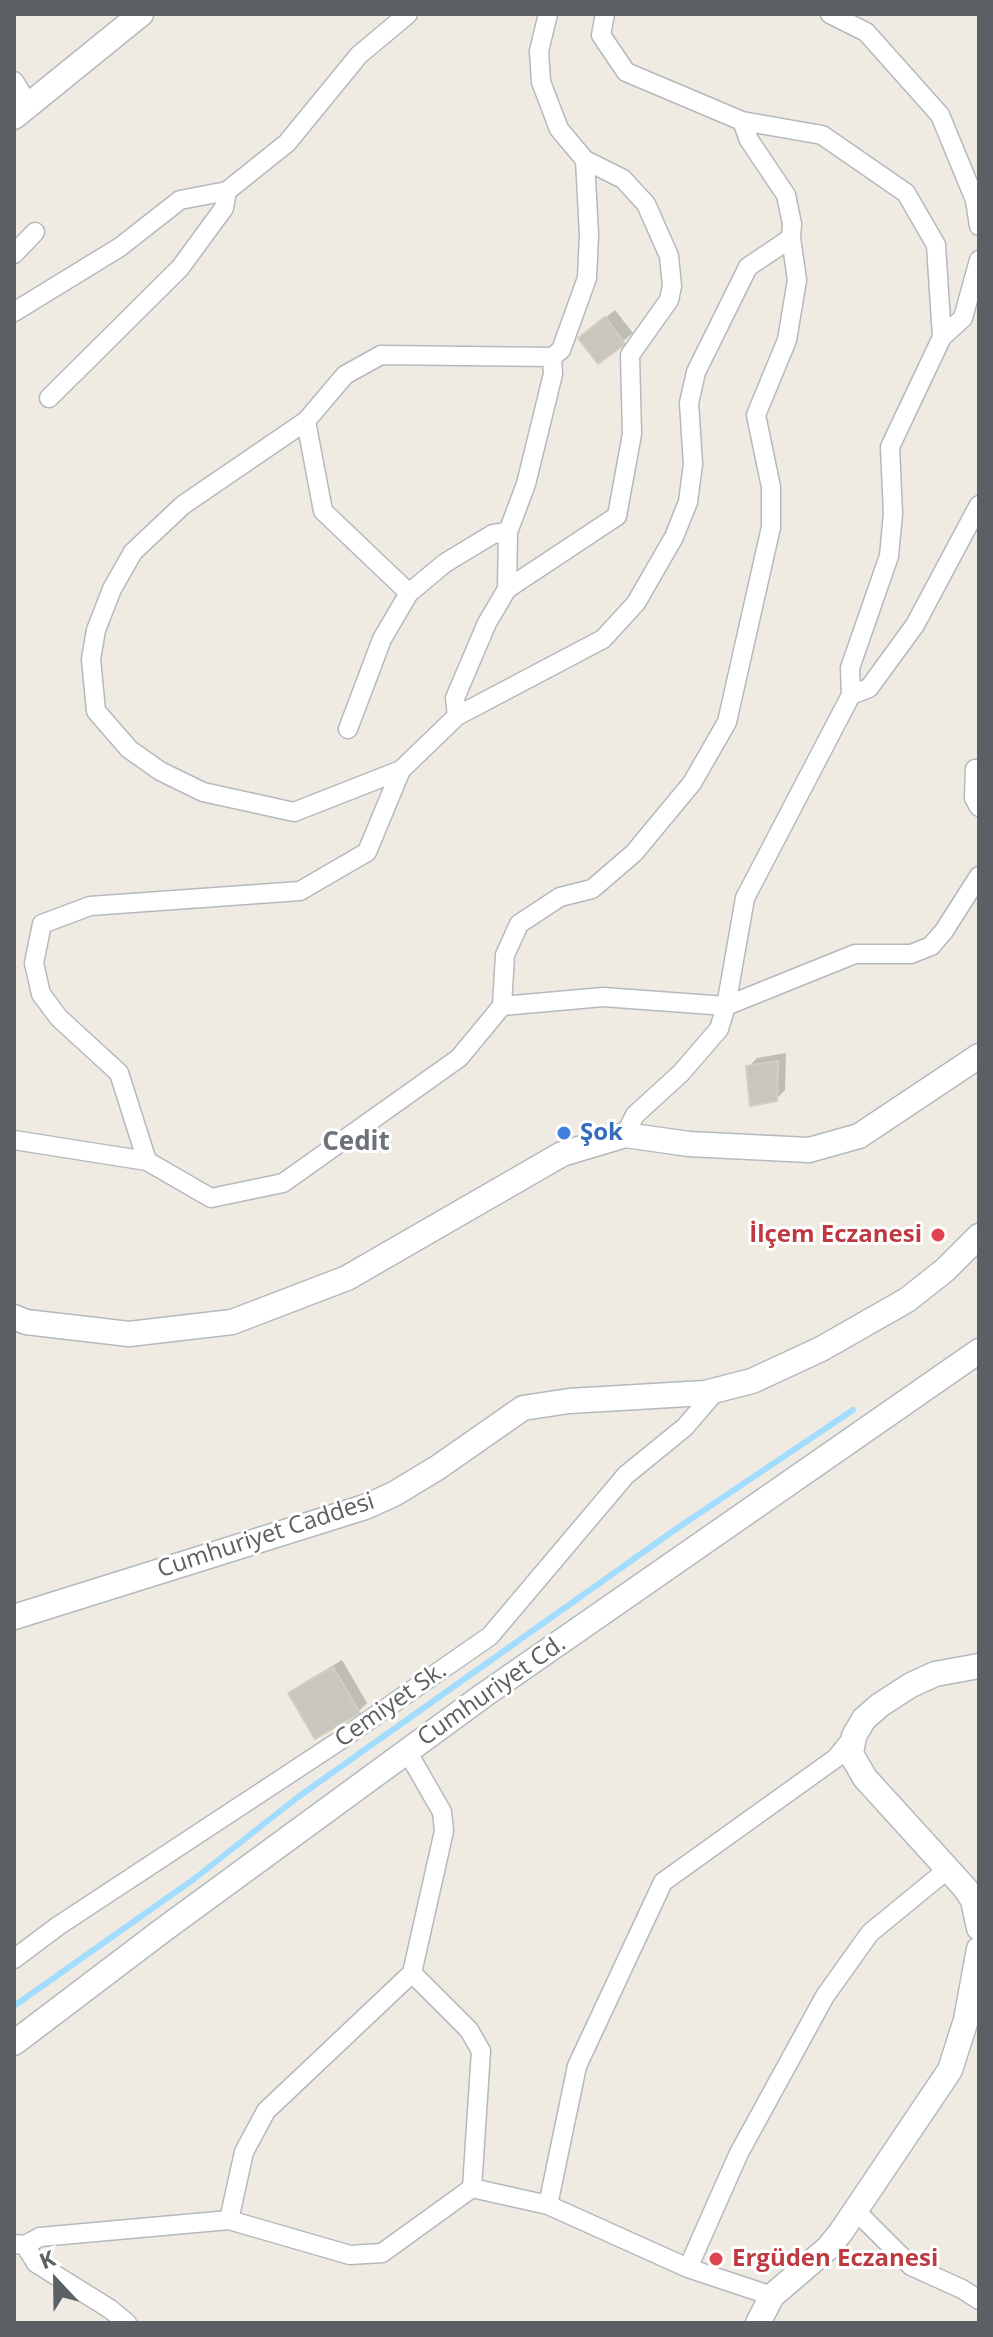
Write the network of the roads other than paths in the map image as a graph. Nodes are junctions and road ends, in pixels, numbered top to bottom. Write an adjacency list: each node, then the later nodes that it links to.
1 (141, 14): 8 (street)
2 (408, 14): 11 (street)
3 (548, 14): 10 (street)
4 (605, 14): 9 (street)
5 (830, 14): 6 (street)
6 (867, 23): 12 (street)
7 (14, 81): 8 (street)
8 (21, 111)
9 (742, 121): 14 (street); 18 (street)
10 (585, 160): 19 (street); 24 (street)
11 (227, 191): 17 (street); 20 (street)
12 (979, 226)
13 (35, 232): 15 (street)
14 (791, 238): 27 (street); 33 (street)
15 (14, 254)
16 (979, 260): 18 (street)
17 (14, 312)
18 (942, 337): 26 (street)
19 (552, 357): 21 (street); 23 (street)
20 (49, 398)
21 (306, 421): 25 (street); 30 (street)
22 (979, 505): 26 (street)
23 (508, 532): 24 (street); 25 (street)
24 (507, 589): 27 (street)
25 (409, 593): 28 (street)
26 (851, 695): 34 (street)
27 (457, 716): 30 (street)
28 (348, 729)
29 (975, 769): 31 (street)
30 (401, 770): 38 (street)
31 (979, 807)
32 (979, 876): 34 (street)
33 (502, 1006): 34 (street); 38 (street)
34 (726, 1006): 36 (street)
35 (979, 1056): 36 (street)
36 (625, 1135): 40 (street)
37 (14, 1140): 38 (street)
38 (147, 1161)
39 (979, 1236): 42 (street, Cumhuriyet Caddesi)
40 (14, 1317)
41 (979, 1351): 46 (street, Cumhuriyet Cd.)
42 (716, 1391): 43 (street, Cumhuriyet Caddesi); 50 (street, Cemiyet Sk.)
43 (14, 1617)
44 (979, 1666): 45 (street)
45 (854, 1736): 47 (street); 54 (street)
46 (407, 1751): 51 (street); 52 (street, Cumhuriyet Cd.)
47 (948, 1869): 48 (street); 58 (street)
48 (979, 1928)
49 (979, 1949): 55 (street)
50 (14, 1959)
51 (412, 1973): 53 (street); 56 (street)
52 (14, 2043)
53 (472, 2188): 54 (street); 56 (street)
54 (548, 2205): 58 (street)
55 (856, 2211): 59 (street); 60 (street)
56 (229, 2220): 57 (street)
57 (19, 2245): 61 (street)
58 (688, 2268): 59 (street)
59 (772, 2296): 62 (street)
60 (979, 2300)
61 (127, 2323)
62 (758, 2323)

